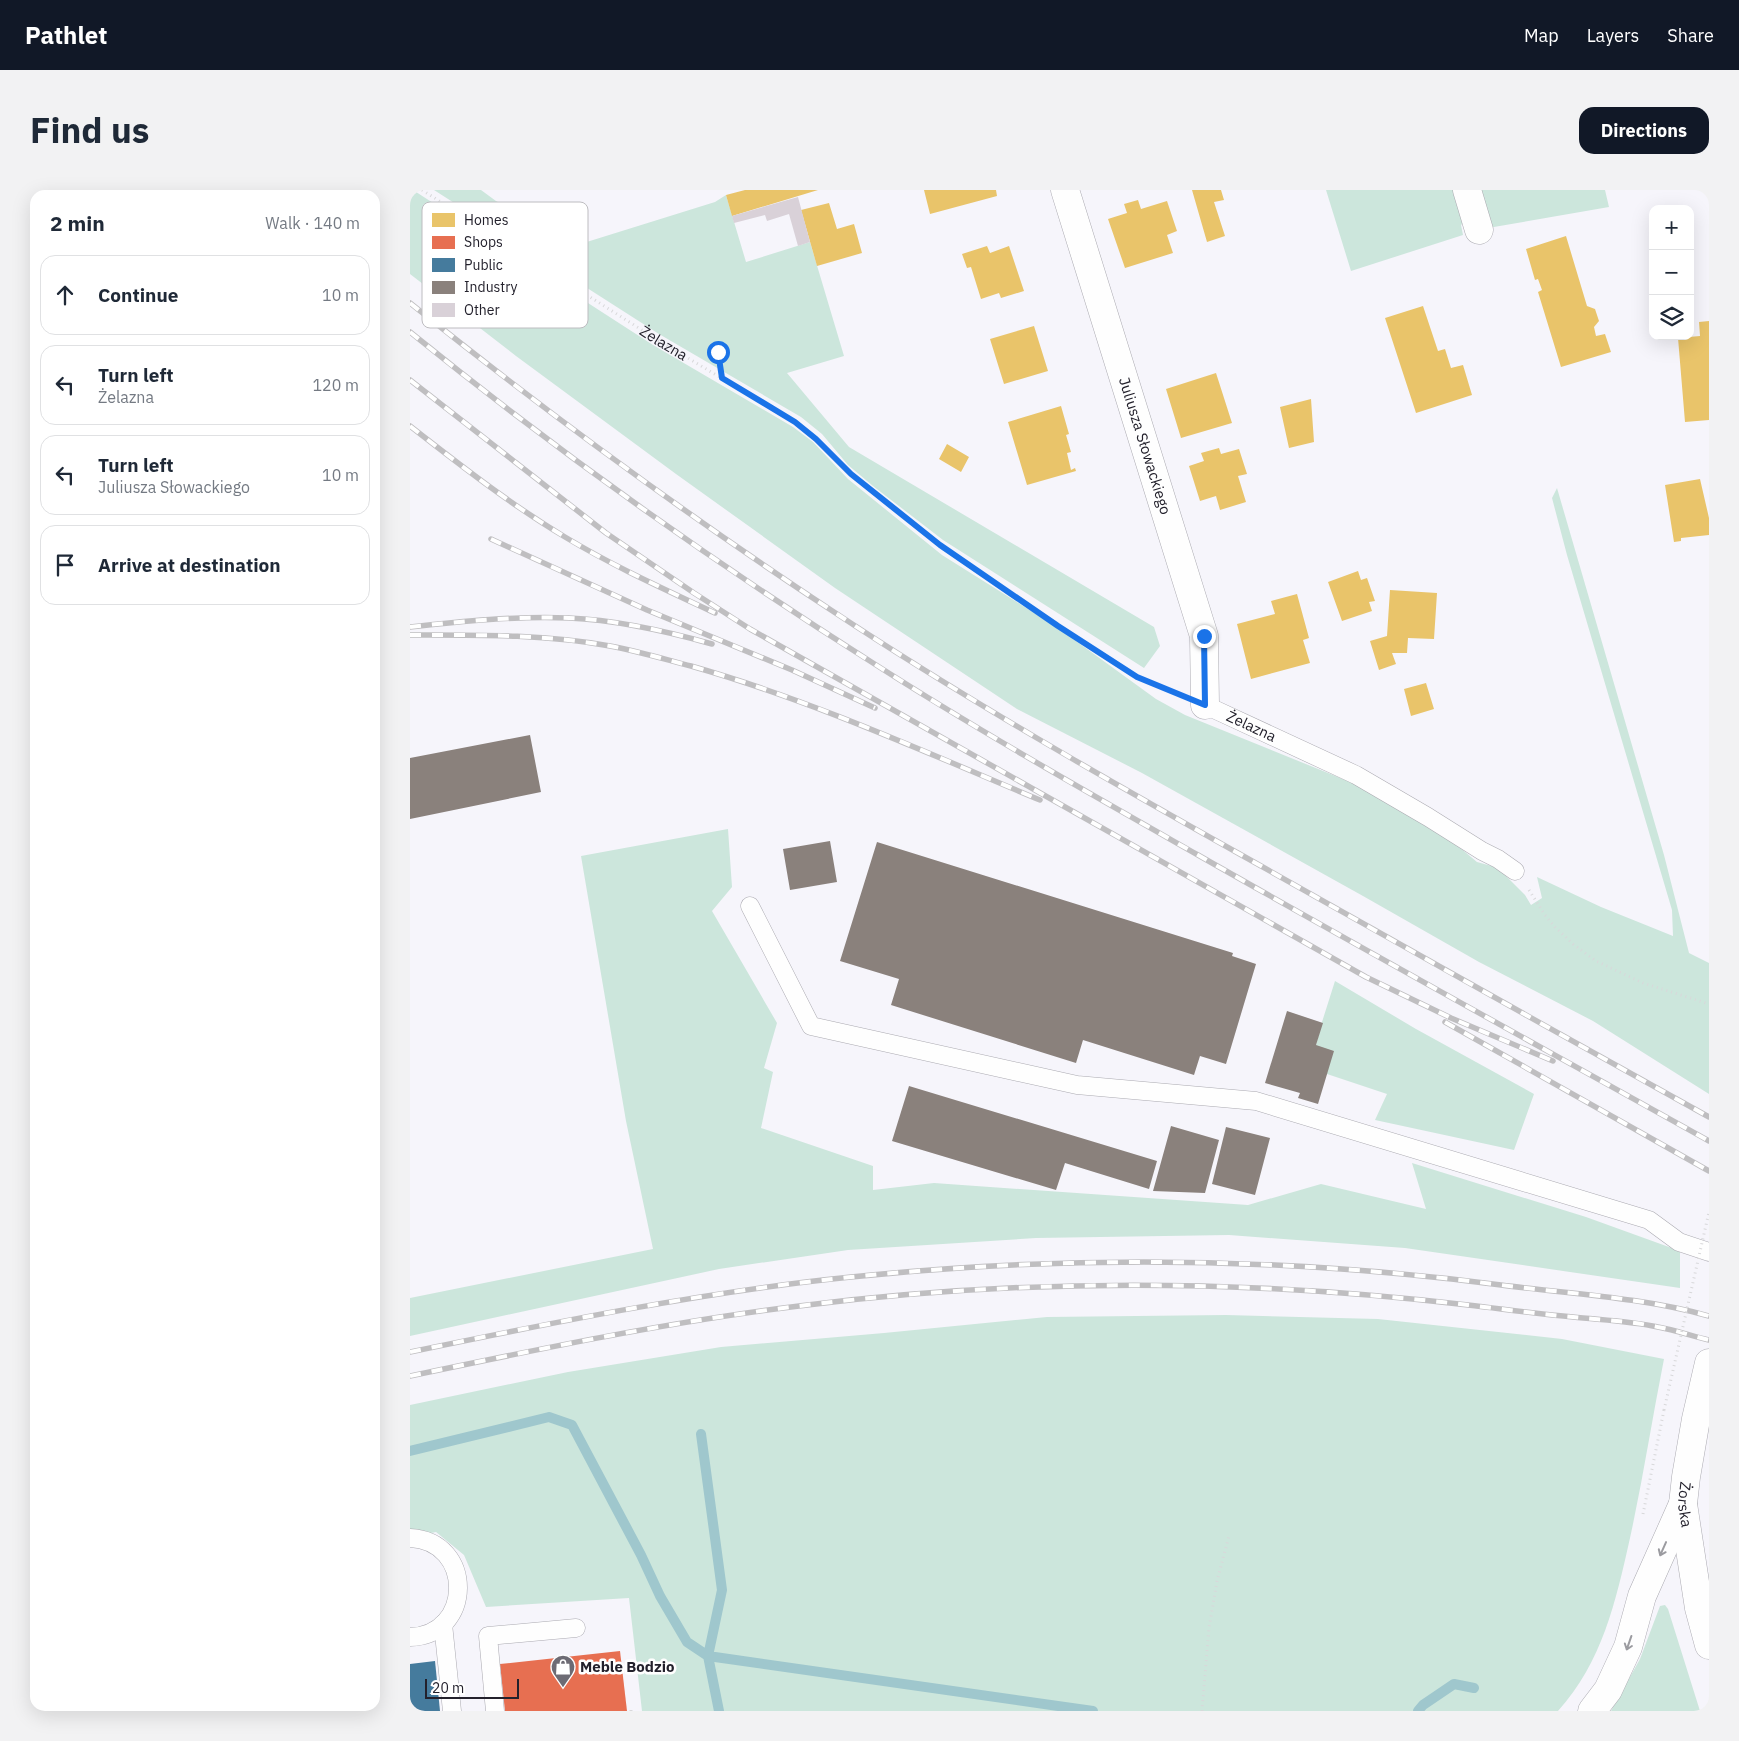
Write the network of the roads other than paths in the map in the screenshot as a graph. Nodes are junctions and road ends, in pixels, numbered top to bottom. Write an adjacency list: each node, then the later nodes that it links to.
1 (1065, 190): 4 (street, Juliusza Słowackiego)
2 (1467, 190): 3 (street)
3 (1479, 230)
4 (1205, 705): 5 (lane, Żelazna)
5 (1515, 871)
6 (750, 906): 7 (lane)
7 (1709, 1252)
8 (1709, 1363): 9 (street, Żorska)
9 (1683, 1504): 14 (street, Żorska); 17 (street, one-way to 17)
10 (410, 1538): 11 (lane)
11 (443, 1624): 13 (lane); 15 (lane)
12 (576, 1628): 16 (lane)
13 (410, 1637)
14 (1709, 1645)
15 (452, 1711)
16 (495, 1711)
17 (1592, 1711)

